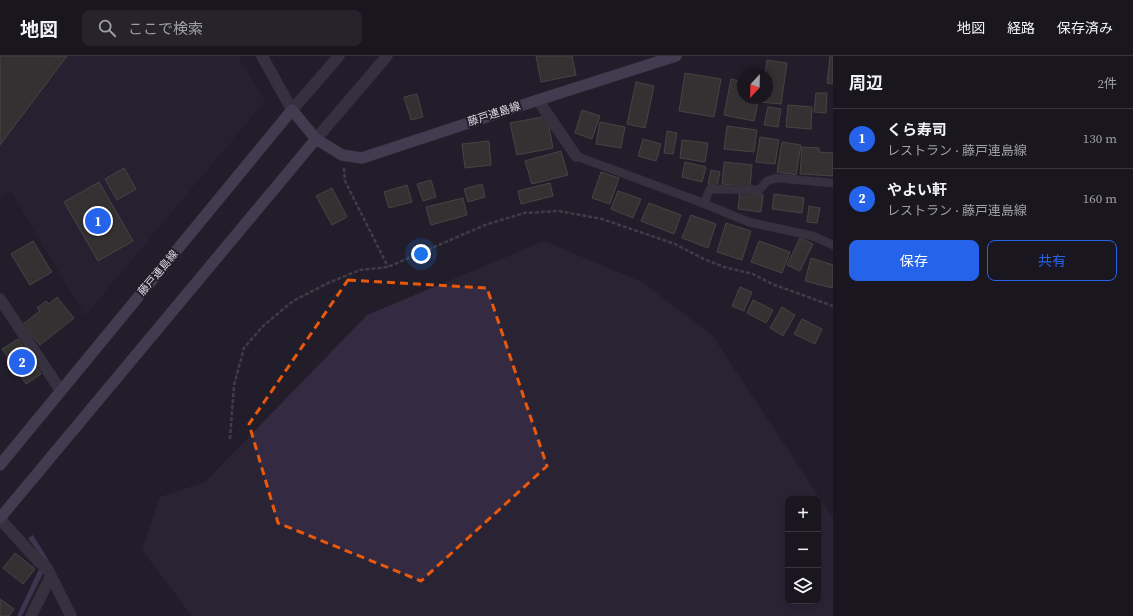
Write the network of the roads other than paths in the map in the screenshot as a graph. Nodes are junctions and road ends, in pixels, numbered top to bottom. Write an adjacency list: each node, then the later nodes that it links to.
1 (262, 56): 6 (street)
2 (339, 56): 6 (street)
3 (387, 56): 7 (street)
4 (676, 56): 5 (main road, 藤戸連島線)
5 (538, 100): 7 (main road, 藤戸連島線); 8 (street)
6 (292, 110): 7 (main road, 藤戸連島線); 13 (main road, 藤戸連島線)
7 (316, 138): 15 (main road)
8 (576, 156): 10 (lane)
9 (833, 183): 10 (lane)
10 (704, 204): 11 (lane)
11 (833, 245)
12 (0, 299): 13 (street)
13 (61, 391): 14 (main road, 藤戸連島線)
14 (0, 465)
15 (0, 518): 16 (street)
16 (46, 568): 17 (street); 18 (street)
17 (31, 616)
18 (71, 616)

